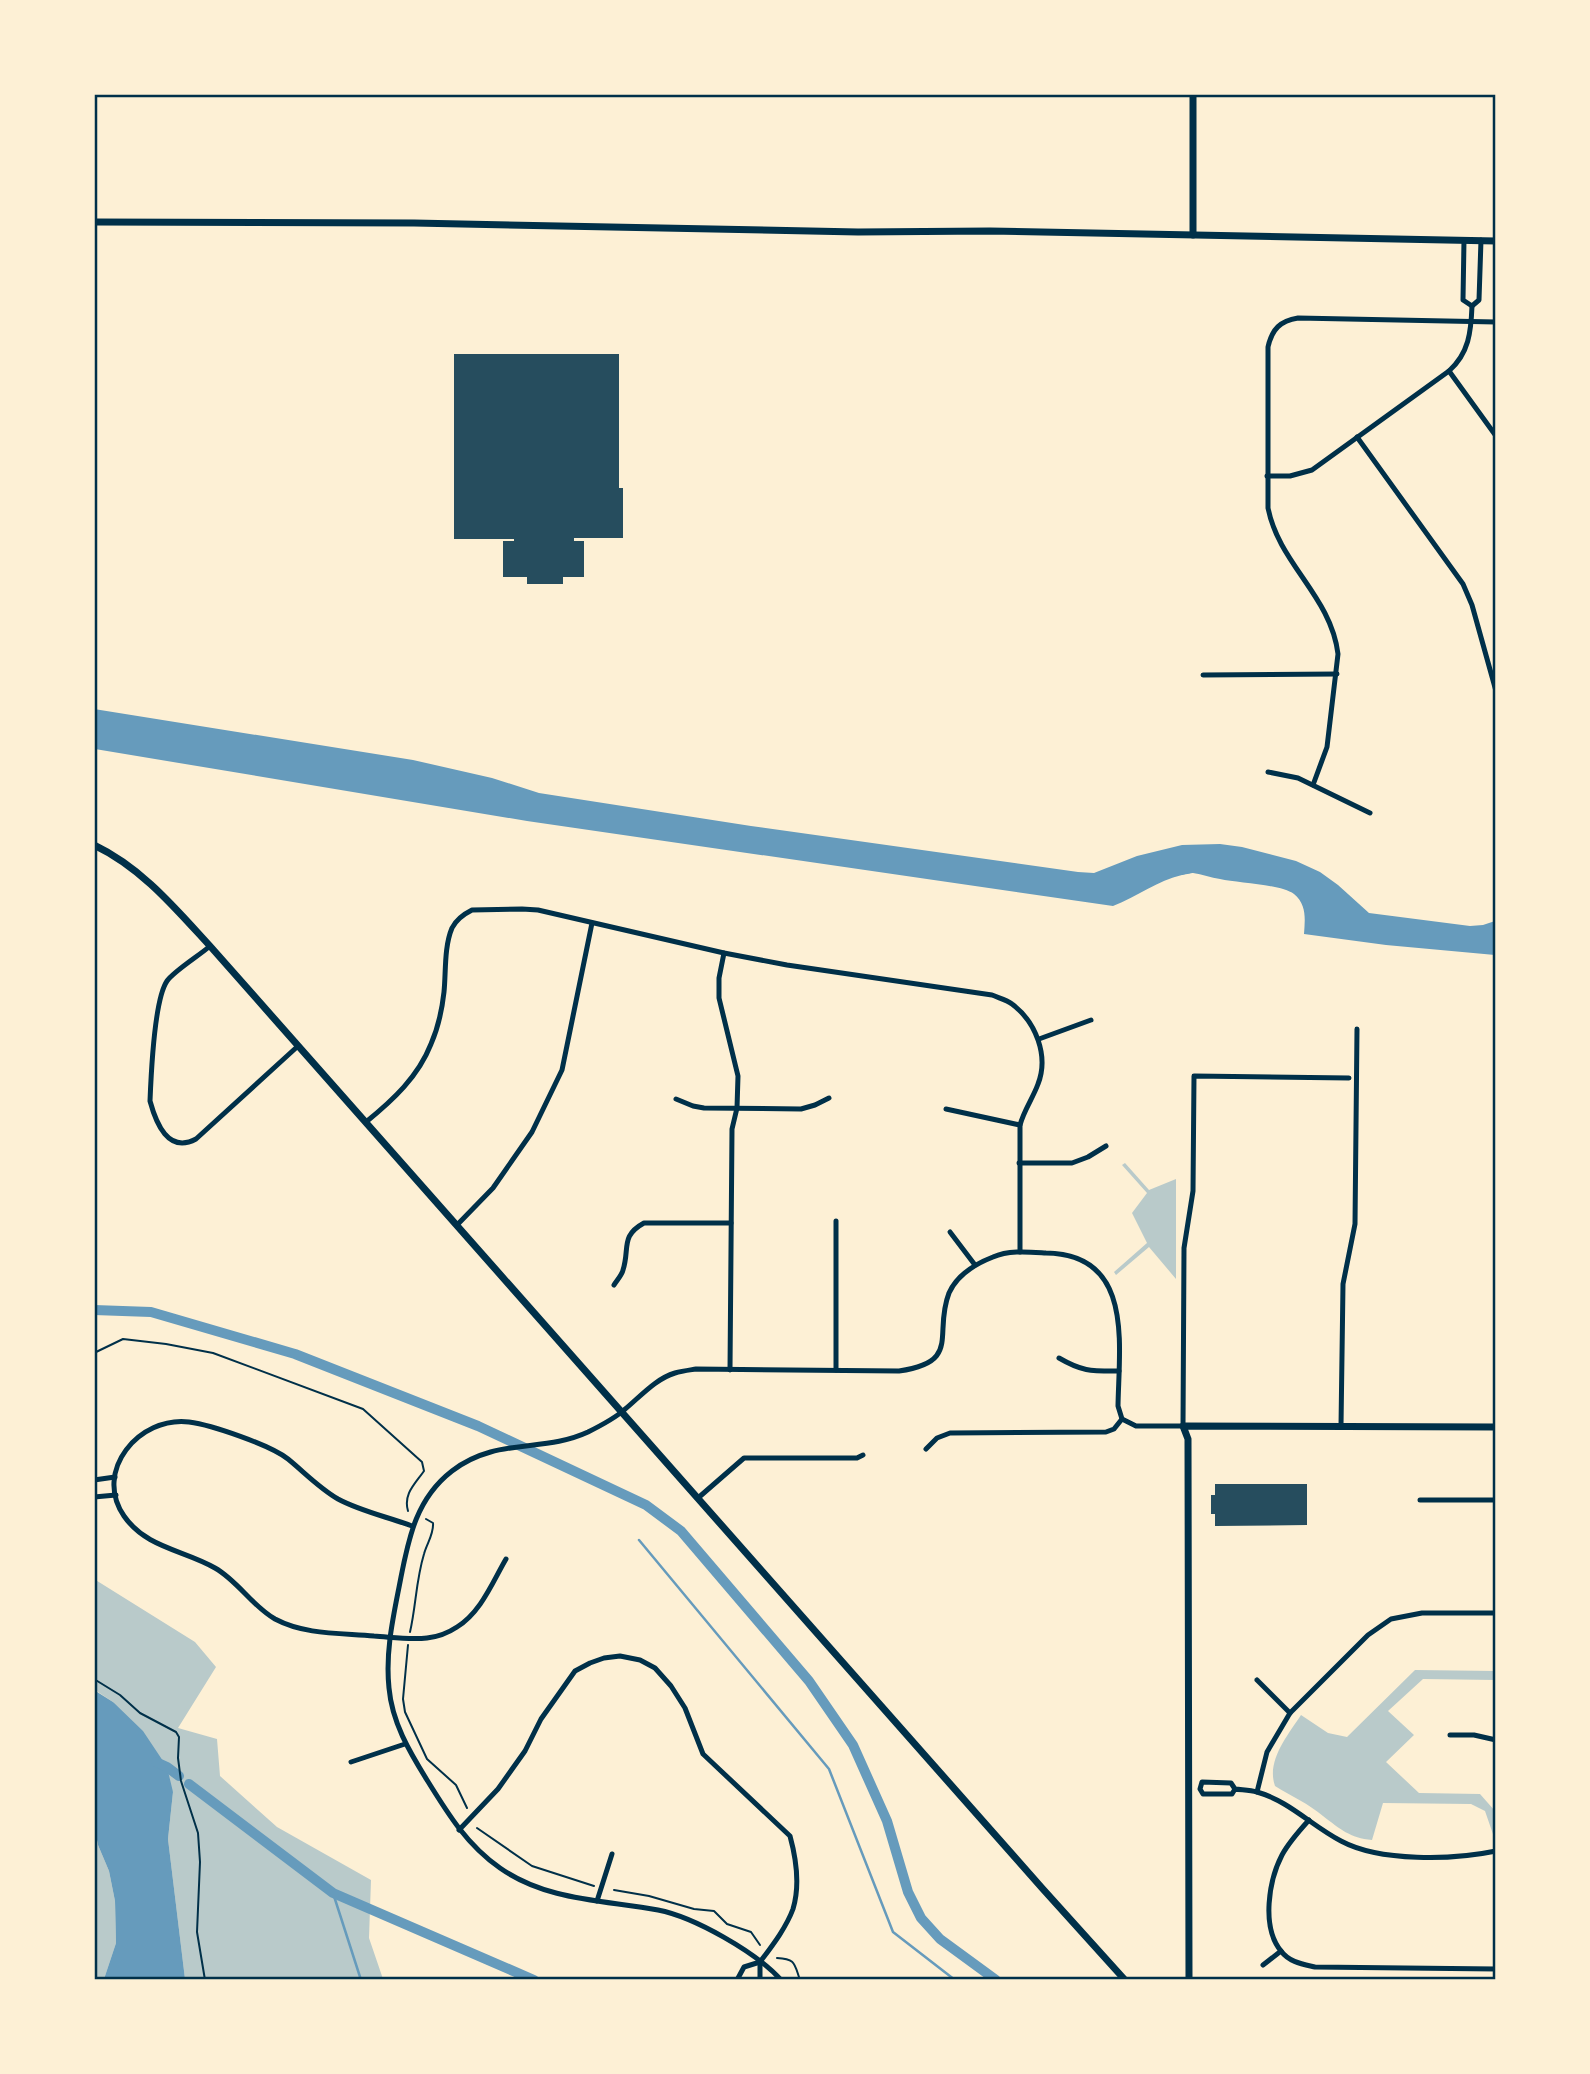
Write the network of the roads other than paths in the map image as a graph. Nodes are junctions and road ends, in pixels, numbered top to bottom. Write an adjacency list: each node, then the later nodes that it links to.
1 (1193, 94): 3 (street)
2 (94, 222): 3 (street)
3 (1193, 235): 4 (street)
4 (1464, 240): 5 (street); 7 (street)
5 (1481, 240): 6 (street); 7 (street)
6 (1496, 241)
7 (1472, 306): 8 (street)
8 (1471, 322): 9 (street); 10 (street); 13 (street)
9 (1496, 322)
10 (1449, 371): 11 (street); 12 (street)
11 (1496, 436)
12 (1357, 437): 13 (street); 16 (street)
13 (1267, 476): 14 (street)
14 (1336, 674): 15 (street); 18 (street)
15 (1203, 675)
16 (1496, 691)
17 (1268, 772): 18 (street)
18 (1313, 785): 19 (street)
19 (1370, 813)
20 (94, 845): 22 (street)
21 (592, 923): 23 (street); 33 (street); 39 (street)
22 (210, 946): 27 (street); 27 (street)
23 (724, 953): 26 (street); 31 (street)
24 (1091, 1020): 26 (street)
25 (1357, 1029): 51 (street)
26 (1039, 1038): 34 (street)
27 (298, 1046): 33 (street)
28 (1349, 1078): 50 (street)
29 (676, 1098): 31 (street)
30 (829, 1098): 31 (street)
31 (737, 1108): 38 (street)
32 (946, 1109): 34 (street)
33 (366, 1122): 39 (street)
34 (1020, 1125): 36 (street)
35 (1106, 1146): 36 (street)
36 (1019, 1163): 41 (street)
37 (836, 1221): 46 (street)
38 (732, 1223): 43 (street); 45 (street)
39 (457, 1225): 48 (street)
40 (950, 1232): 42 (street)
41 (1020, 1252): 42 (street); 47 (street)
42 (975, 1265): 46 (street)
43 (614, 1285)
44 (1059, 1358): 47 (street)
45 (730, 1370): 46 (street); 48 (street)
46 (836, 1370)
47 (1119, 1371): 49 (street)
48 (622, 1412): 59 (street); 62 (street)
49 (1122, 1419): 50 (street); 53 (street)
50 (1184, 1426): 51 (street); 72 (street)
51 (1341, 1426): 52 (street)
52 (1496, 1427)
53 (926, 1449)
54 (863, 1455): 59 (street)
55 (115, 1477): 56 (street); 57 (street); 62 (street)
56 (94, 1479)
57 (116, 1495): 58 (street); 65 (street)
58 (94, 1497)
59 (698, 1498): 88 (street)
60 (1420, 1500): 61 (street)
61 (1496, 1500)
62 (412, 1525): 65 (street)
63 (506, 1559): 65 (street)
64 (1496, 1613): 67 (street)
65 (390, 1637): 70 (street)
66 (1257, 1680): 67 (street)
67 (1290, 1713): 75 (street)
68 (1450, 1735): 69 (street)
69 (1496, 1740)
70 (405, 1744): 71 (street); 77 (street)
71 (351, 1762)
72 (1189, 1788): 73 (street); 89 (street)
73 (1200, 1788): 74 (street); 74 (street)
74 (1235, 1789): 75 (street)
75 (1257, 1792): 76 (street)
76 (1309, 1820): 78 (street); 81 (street)
77 (459, 1830): 80 (street); 82 (street)
78 (1496, 1851)
79 (612, 1854): 80 (street)
80 (597, 1901): 82 (street)
81 (1281, 1951): 83 (street); 84 (street)
82 (760, 1962): 85 (street); 86 (street); 87 (street)
83 (1263, 1965)
84 (1496, 1969)
85 (737, 1979)
86 (760, 1979)
87 (781, 1979)
88 (1125, 1979)
89 (1189, 1979)

